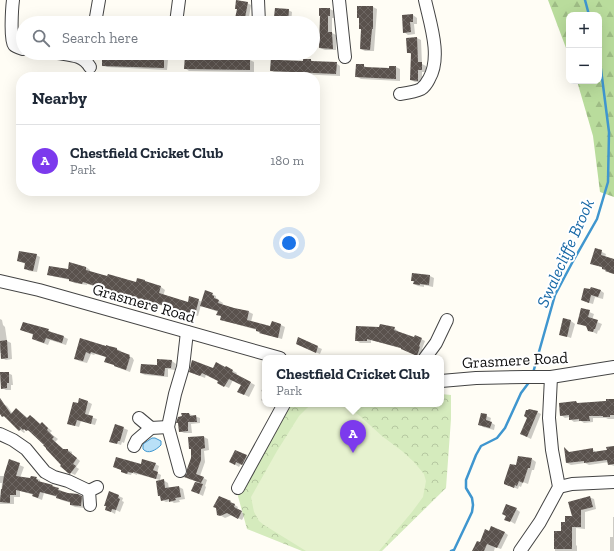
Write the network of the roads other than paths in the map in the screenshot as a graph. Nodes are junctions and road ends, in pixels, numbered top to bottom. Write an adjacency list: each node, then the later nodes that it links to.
1 (13, 0): 10 (street)
2 (98, 0): 7 (street)
3 (179, 0): 8 (street)
4 (258, 0): 9 (street)
5 (339, 0): 11 (street)
6 (424, 0): 14 (street)
7 (96, 16)
8 (177, 16)
9 (258, 16)
10 (16, 46)
11 (345, 57)
12 (84, 60): 13 (street)
13 (90, 67)
14 (400, 94)
15 (0, 281): 17 (street, Grasmere Road)
16 (447, 320): 19 (street)
17 (187, 332): 18 (street, Grasmere Road); 25 (street)
18 (269, 355)
19 (427, 355)
20 (614, 367): 21 (street, Grasmere Road)
21 (545, 377): 22 (street, Grasmere Road); 32 (street)
22 (444, 381)
23 (282, 407): 30 (street)
24 (139, 418): 26 (street)
25 (168, 427): 26 (street); 29 (street)
26 (151, 428): 28 (street)
27 (0, 434): 33 (street)
28 (134, 446)
29 (180, 472)
30 (237, 481)
31 (614, 482): 32 (street)
32 (559, 487): 34 (street)
33 (90, 505)
34 (520, 551)

